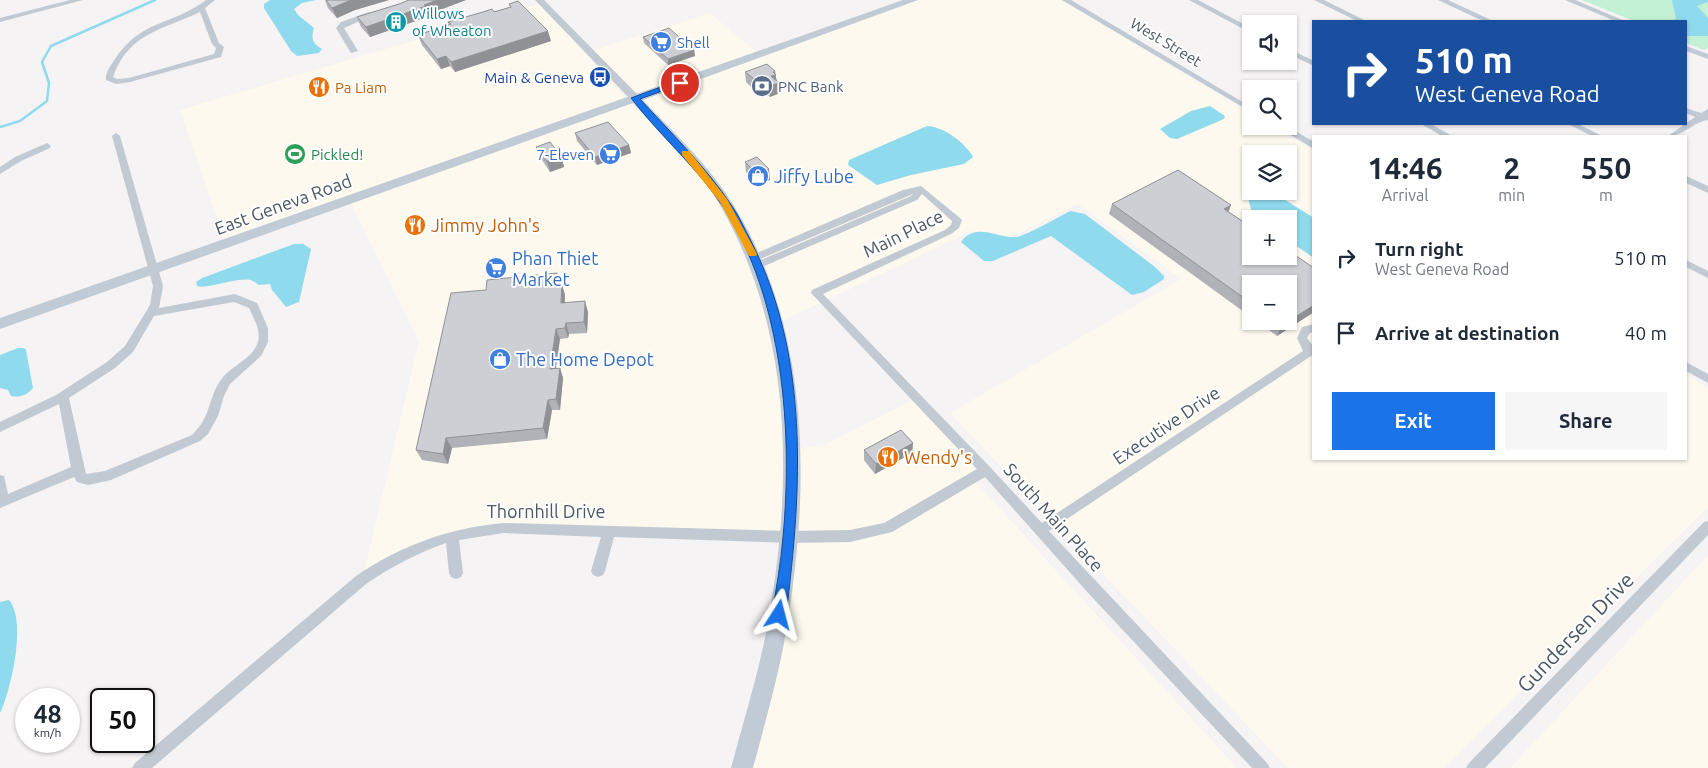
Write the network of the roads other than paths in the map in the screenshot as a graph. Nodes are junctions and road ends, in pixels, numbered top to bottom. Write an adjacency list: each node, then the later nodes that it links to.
1 (79, 0): 10 (street)
2 (211, 0): 11 (street)
3 (539, 0): 23 (street)
4 (913, 0): 23 (main road, East Geneva Road)
5 (1066, 0): 24 (street, West Street)
6 (1193, 0): 17 (street)
7 (1318, 0): 14 (street)
8 (1442, 0): 15 (street)
9 (1569, 0): 16 (street)
10 (63, 2): 13 (street)
11 (202, 8): 11 (street)
12 (377, 12): 19 (street)
13 (0, 20)
14 (1360, 20)
15 (1487, 20)
16 (1618, 20)
17 (1242, 26)
18 (1687, 48): 21 (street)
19 (354, 51)
20 (1297, 55): 22 (street)
21 (1708, 58)
22 (1312, 63)
23 (635, 98): 39 (main road); 41 (main road, East Geneva Road)
24 (1242, 105)
25 (1687, 110): 26 (street)
26 (1706, 116): 32 (street)
27 (1427, 125): 30 (street)
28 (1574, 125): 31 (street)
29 (1295, 135): 34 (street)
30 (1446, 135)
31 (1596, 135)
32 (1674, 135)
33 (116, 136): 41 (street)
34 (1312, 145)
35 (47, 146): 36 (street)
36 (0, 170)
37 (1687, 180): 38 (street)
38 (1708, 190)
39 (756, 261): 43 (street, Main Place); 60 (main road)
40 (1687, 264): 42 (street)
41 (153, 270): 44 (street); 45 (main road, East Geneva Road)
42 (1708, 275)
43 (816, 293): 53 (street, South Main Place)
44 (151, 313): 50 (street); 52 (street)
45 (0, 324)
46 (1312, 328): 47 (street, Executive Drive)
47 (1312, 352): 58 (street, Executive Drive)
48 (1687, 367): 49 (street)
49 (1708, 379)
50 (63, 396): 51 (street); 52 (street)
51 (0, 427)
52 (78, 470): 55 (street)
53 (986, 470): 58 (street, South Main Place); 60 (street, Thornhill Drive)
54 (0, 480): 55 (street)
55 (2, 502)
56 (1708, 526): 66 (street, Gundersen Drive)
57 (609, 530): 59 (street, Thornhill Drive); 60 (street, Thornhill Drive); 62 (street)
58 (1041, 530): 65 (street, South Main Place)
59 (452, 536): 61 (street); 63 (street, Thornhill Drive)
60 (790, 537): 64 (main road)
61 (456, 572)
62 (598, 572)
63 (140, 768)
64 (742, 768)
65 (1262, 768)
66 (1474, 768)

